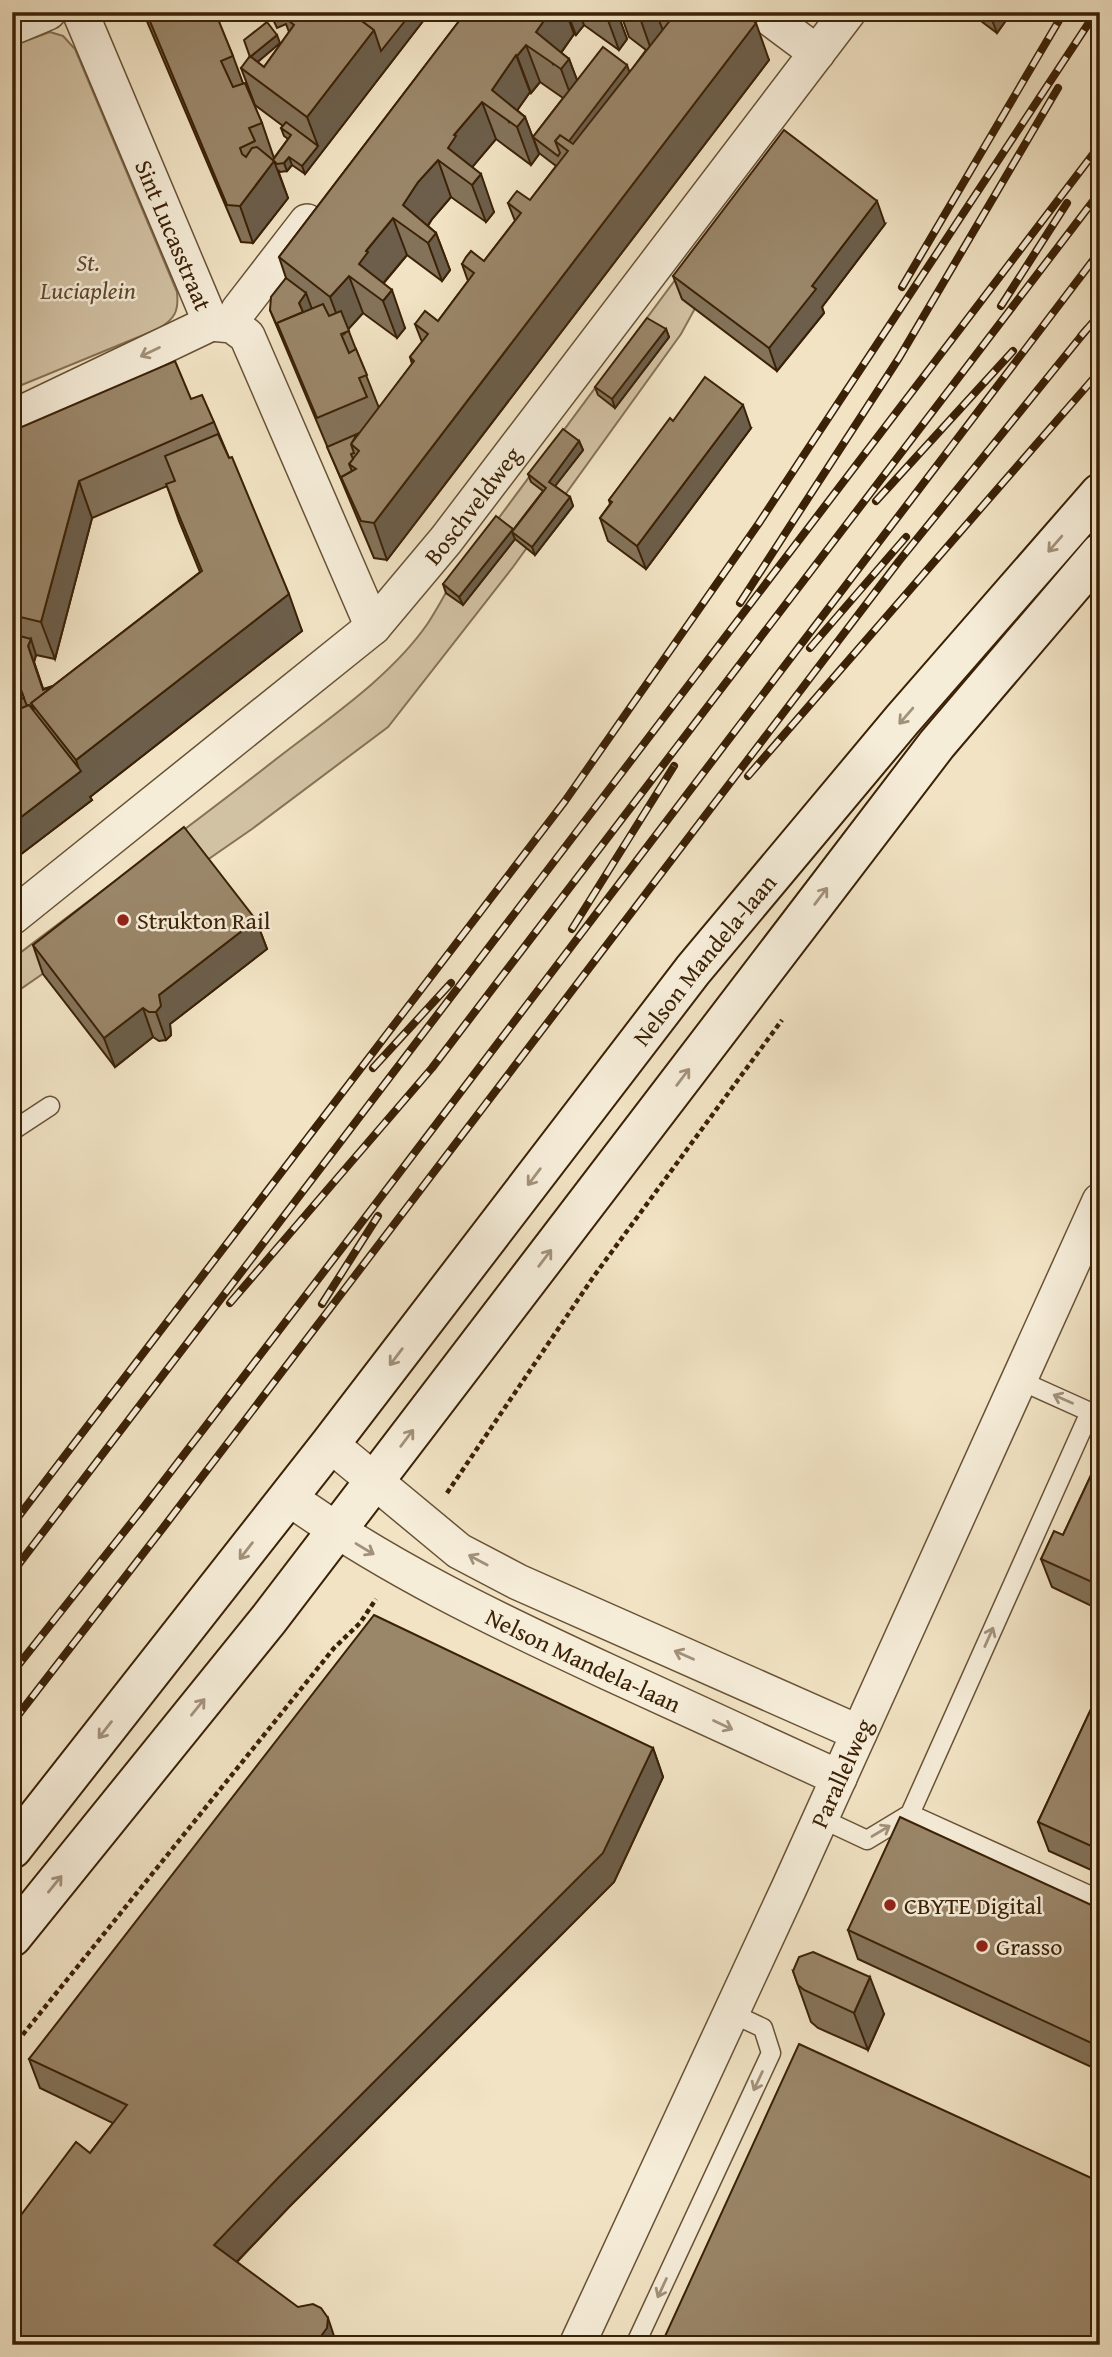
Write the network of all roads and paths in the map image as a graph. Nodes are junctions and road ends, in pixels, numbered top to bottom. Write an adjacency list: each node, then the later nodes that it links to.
1 (48, 12): 5 (street)
2 (80, 12): 8 (street, Sint Lucasstraat)
3 (762, 12): 6 (street)
4 (848, 12): 6 (street, Boschveldweg)
5 (12, 27)
6 (817, 53): 12 (street, Boschveldweg)
7 (325, 200): 8 (street)
8 (222, 324): 9 (street, one-way to 9); 12 (street, Sint Lucasstraat)
9 (12, 418)
10 (1100, 493): 19 (main road, Nelson Mandela-laan, one-way to 19)
11 (1100, 553): 20 (main road, one-way to 11)
12 (373, 626): 13 (street, Boschveldweg)
13 (12, 917)
14 (784, 1017): 22 (path)
15 (50, 1106): 16 (lane)
16 (12, 1131)
17 (1100, 1201): 18 (street, Parallelweg)
18 (1019, 1380): 25 (street, Parallelweg); 27 (lane, one-way to 18)
19 (330, 1444): 20 (street, Nelson Mandela-laan); 21 (main road, Nelson Mandela-laan)
20 (375, 1480): 22 (street, Nelson Mandela-laan); 23 (main road)
21 (288, 1497): 23 (street, Nelson Mandela-laan); 29 (main road, Nelson Mandela-laan, one-way to 29)
22 (426, 1524): 25 (street, Nelson Mandela-laan, one-way to 22)
23 (335, 1531): 24 (street, Nelson Mandela-laan, one-way to 24); 31 (main road, one-way to 23)
24 (397, 1568): 26 (street, Nelson Mandela-laan, one-way to 26); 33 (path)
25 (859, 1733): 26 (street, Parallelweg)
26 (839, 1778): 28 (street, Parallelweg)
27 (910, 1814): 28 (lane, one-way to 27); 30 (lane)
28 (820, 1818): 32 (street, Parallelweg)
29 (12, 1849)
30 (1100, 1900)
31 (12, 1937)
32 (731, 2013): 34 (street, Parallelweg); 35 (lane, one-way to 35)
33 (12, 2048)
34 (577, 2345)
35 (635, 2345)

